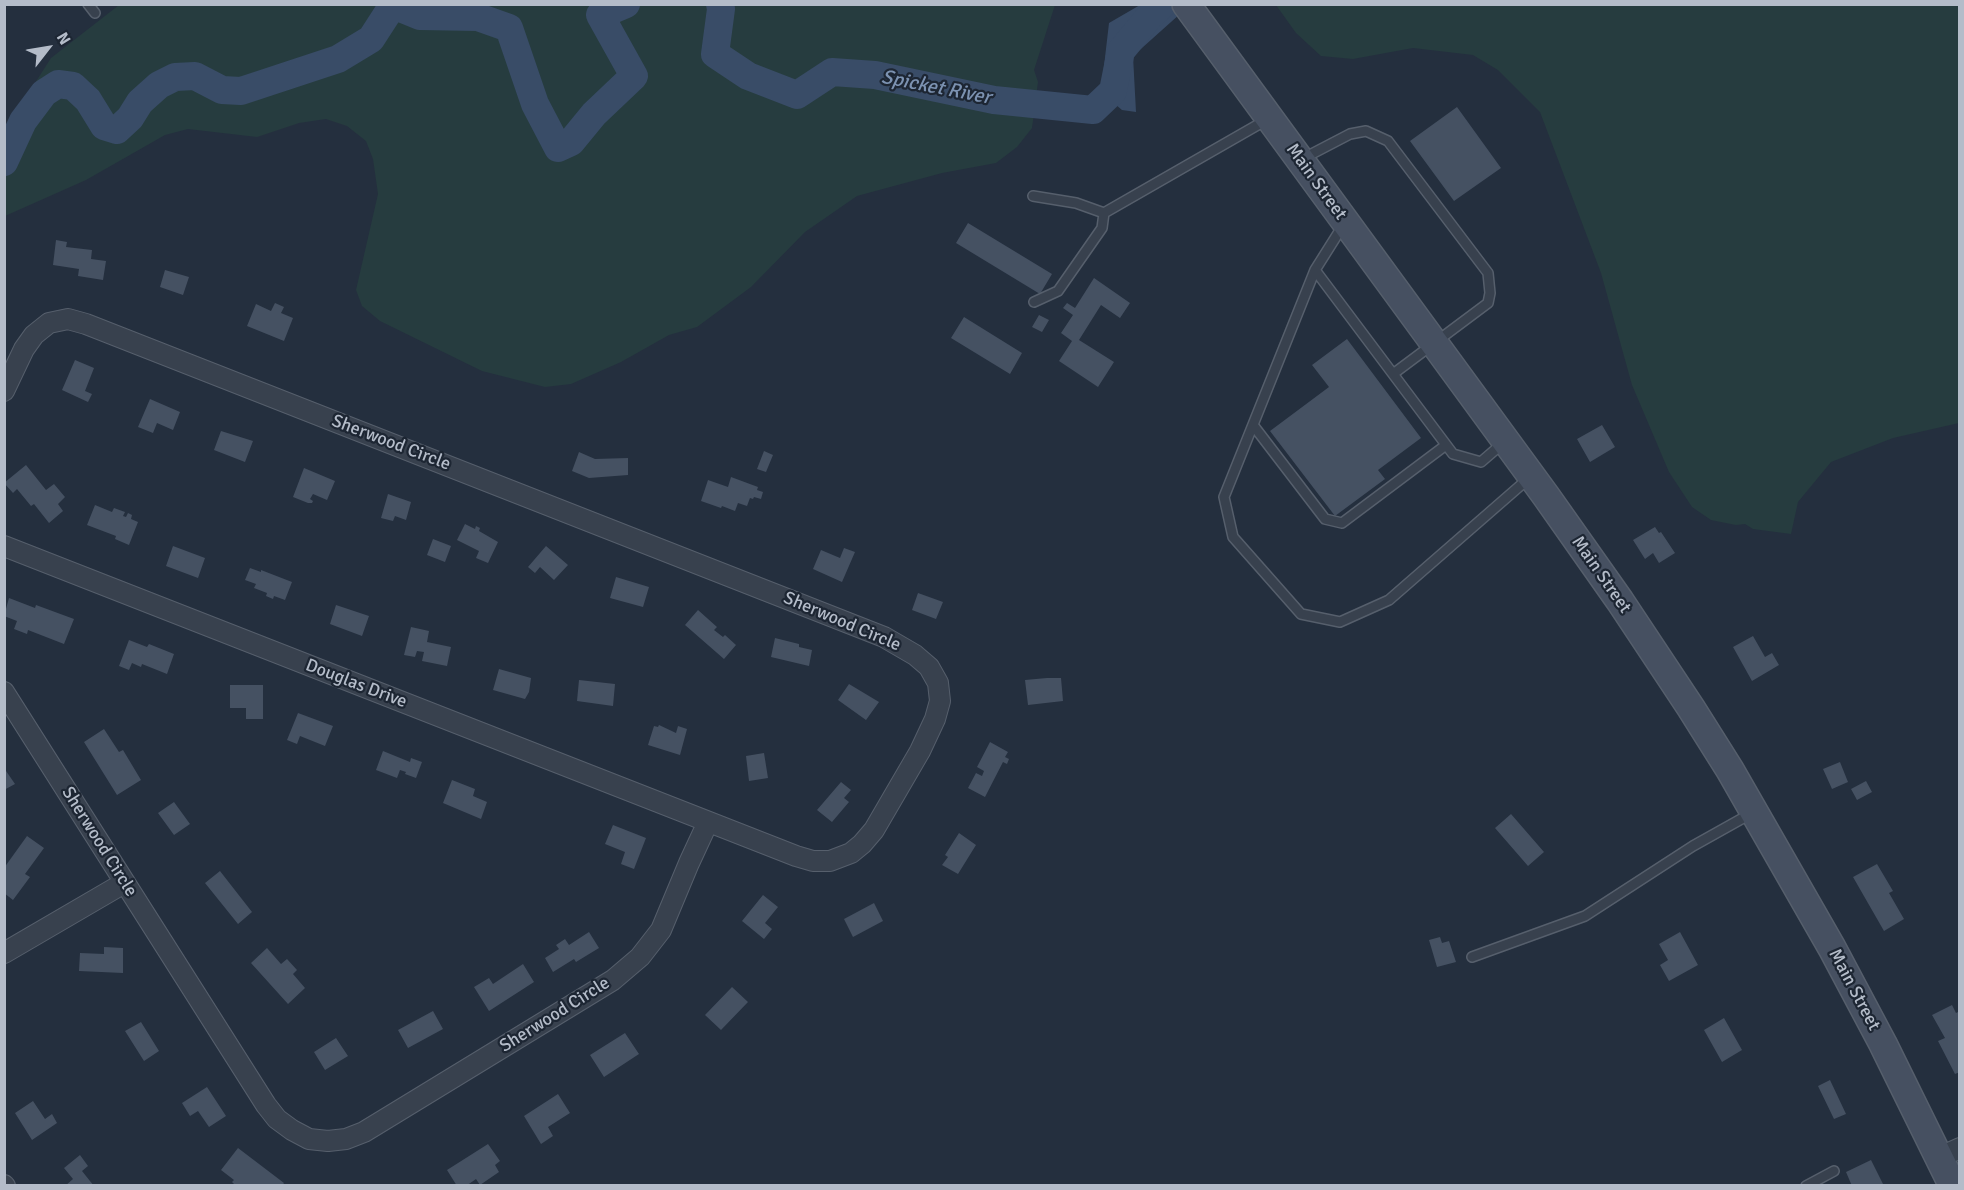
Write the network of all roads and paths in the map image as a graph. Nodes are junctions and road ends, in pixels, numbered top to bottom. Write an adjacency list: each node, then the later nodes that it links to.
1 (88, 4): 3 (lane)
2 (1189, 8): 4 (main road, Main Street)
3 (95, 13)
4 (1270, 118): 5 (main road, Main Street); 7 (lane)
5 (1300, 160): 8 (main road, Main Street); 11 (lane)
6 (1033, 196): 7 (lane)
7 (1104, 213): 10 (lane)
8 (1346, 222): 9 (lane); 11 (main road, Main Street)
9 (1315, 270): 12 (lane); 14 (lane)
10 (1034, 302)
11 (1434, 343): 12 (lane); 15 (main road, Main Street)
12 (1393, 374): 16 (lane)
13 (4, 391): 21 (street, Sherwood Circle)
14 (1253, 425): 16 (lane); 17 (lane)
15 (1506, 441): 16 (lane); 17 (main road, Main Street)
16 (1446, 445)
17 (1531, 476): 20 (main road, Main Street)
18 (4, 546): 21 (street, Douglas Drive)
19 (4, 692): 22 (street, Sherwood Circle)
20 (1755, 812): 24 (lane); 25 (main road, Main Street)
21 (708, 822): 22 (street, Sherwood Circle)
22 (124, 883): 23 (street)
23 (4, 954)
24 (1472, 957)
25 (1950, 1153): 28 (main road, Main Street)
26 (1834, 1171): 27 (lane)
27 (1806, 1185)
28 (1953, 1185)

